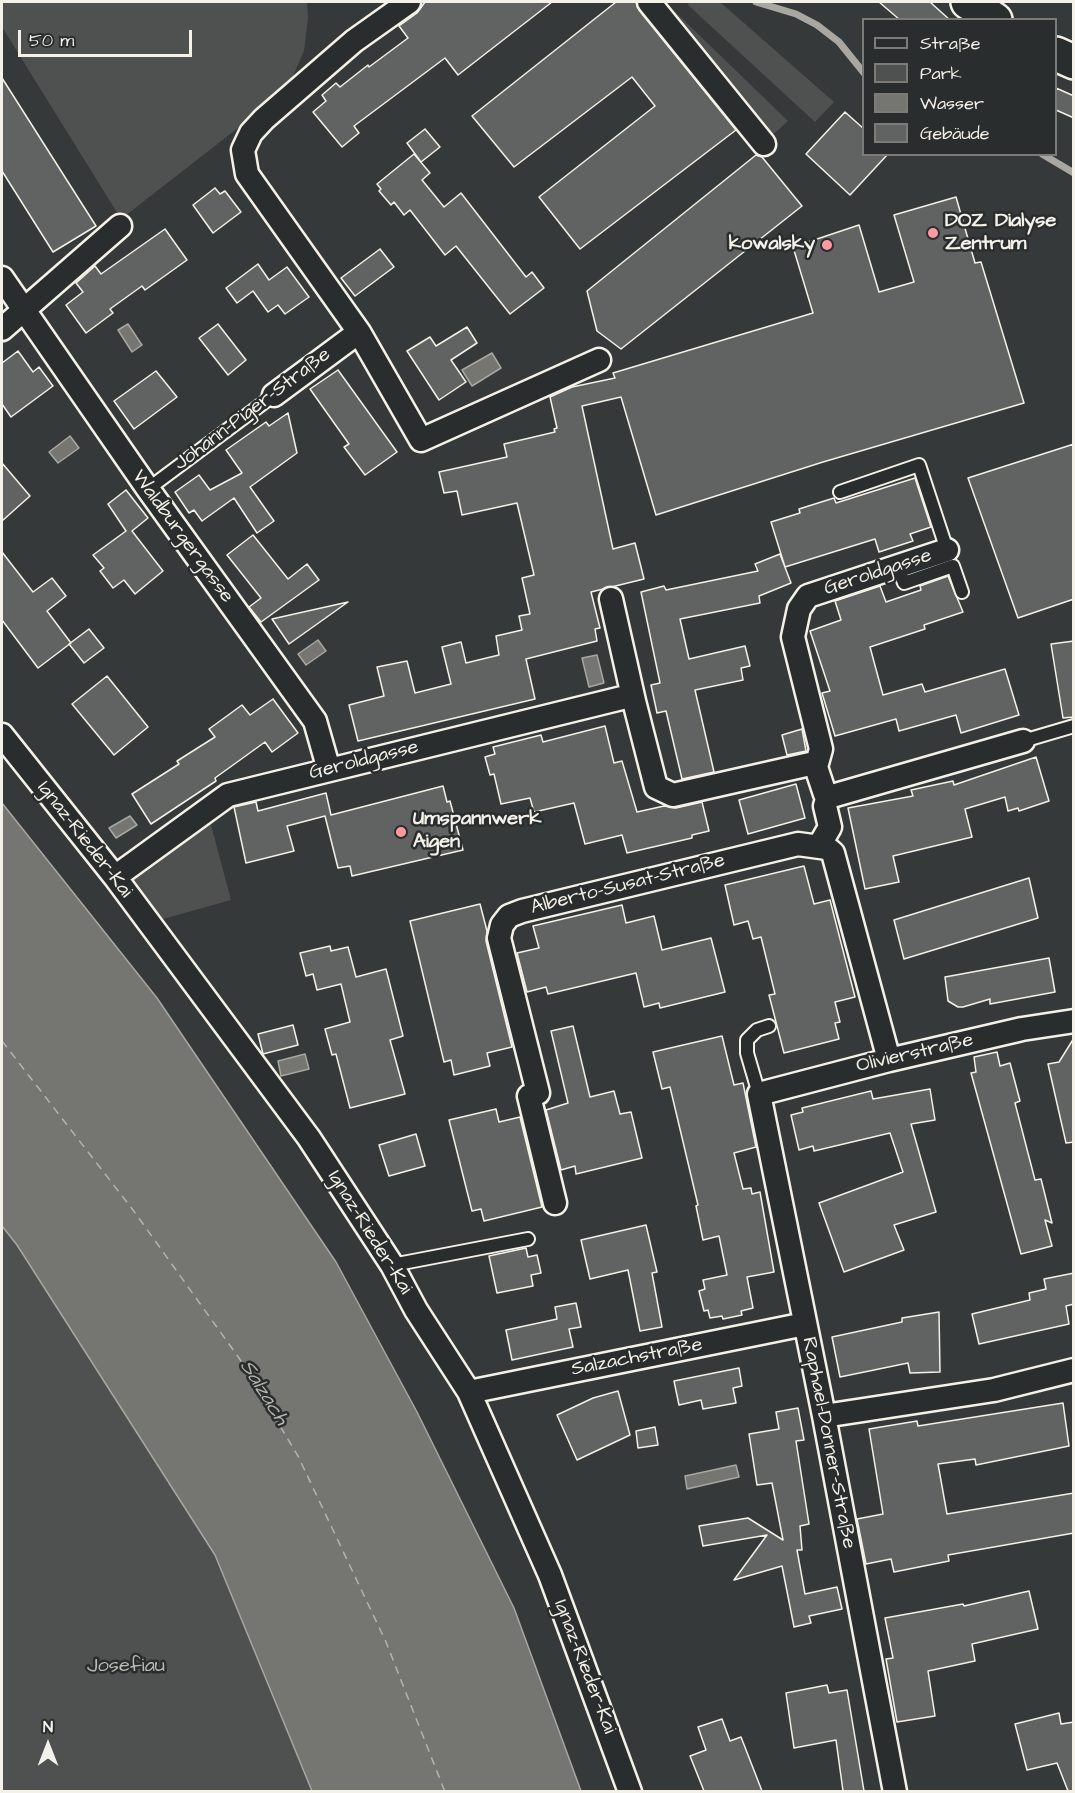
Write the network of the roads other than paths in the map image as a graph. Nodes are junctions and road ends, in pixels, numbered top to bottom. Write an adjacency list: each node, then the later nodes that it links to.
1 (409, 2): 12 (street)
2 (649, 2): 7 (street)
3 (969, 2): 4 (main road)
4 (992, 18)
5 (1057, 54): 6 (main road)
6 (1074, 62)
7 (764, 144)
8 (120, 226): 10 (street)
9 (2, 278): 10 (street, Waldburgergasse)
10 (22, 310): 11 (street); 15 (street, Waldburgergasse)
11 (2, 328)
12 (358, 332): 13 (street); 14 (street, Johann-Piger-Straße)
13 (599, 360)
14 (274, 395): 15 (lane, Johann-Piger-Straße)
15 (148, 489): 26 (street, Waldburgergasse)
16 (840, 492): 17 (lane)
17 (947, 550): 18 (street, Geroldgasse)
18 (898, 567): 19 (lane); 25 (street, Geroldgasse)
19 (962, 592)
20 (611, 599): 21 (street)
21 (634, 701): 25 (street); 26 (street, Geroldgasse)
22 (1074, 726): 24 (lane)
23 (2, 735): 29 (street, Ignaz-Rieder-Kai)
24 (1023, 741): 27 (street)
25 (816, 767): 27 (street, Geroldgasse)
26 (329, 770): 29 (street, Geroldgasse)
27 (828, 796): 28 (street, Geroldgasse)
28 (819, 846): 32 (street); 34 (street, Alberto-Susat-Straße)
29 (115, 877): 36 (street, Ignaz-Rieder-Kai)
30 (1074, 1021): 32 (street, Olivierstraße)
31 (769, 1026): 33 (lane)
32 (889, 1060): 33 (street, Olivierstraße)
33 (759, 1094): 37 (street, Raphael-Donner-Straße)
34 (555, 1203)
35 (528, 1239): 36 (lane)
36 (392, 1265): 39 (street, Ignaz-Rieder-Kai)
37 (805, 1324): 39 (street, Salzachstraße); 40 (street, Raphael-Donner-Straße)
38 (1074, 1370): 40 (street)
39 (469, 1392): 41 (street, Ignaz-Rieder-Kai)
40 (824, 1416): 42 (street, Raphael-Donner-Straße)
41 (630, 1791)
42 (895, 1791)

